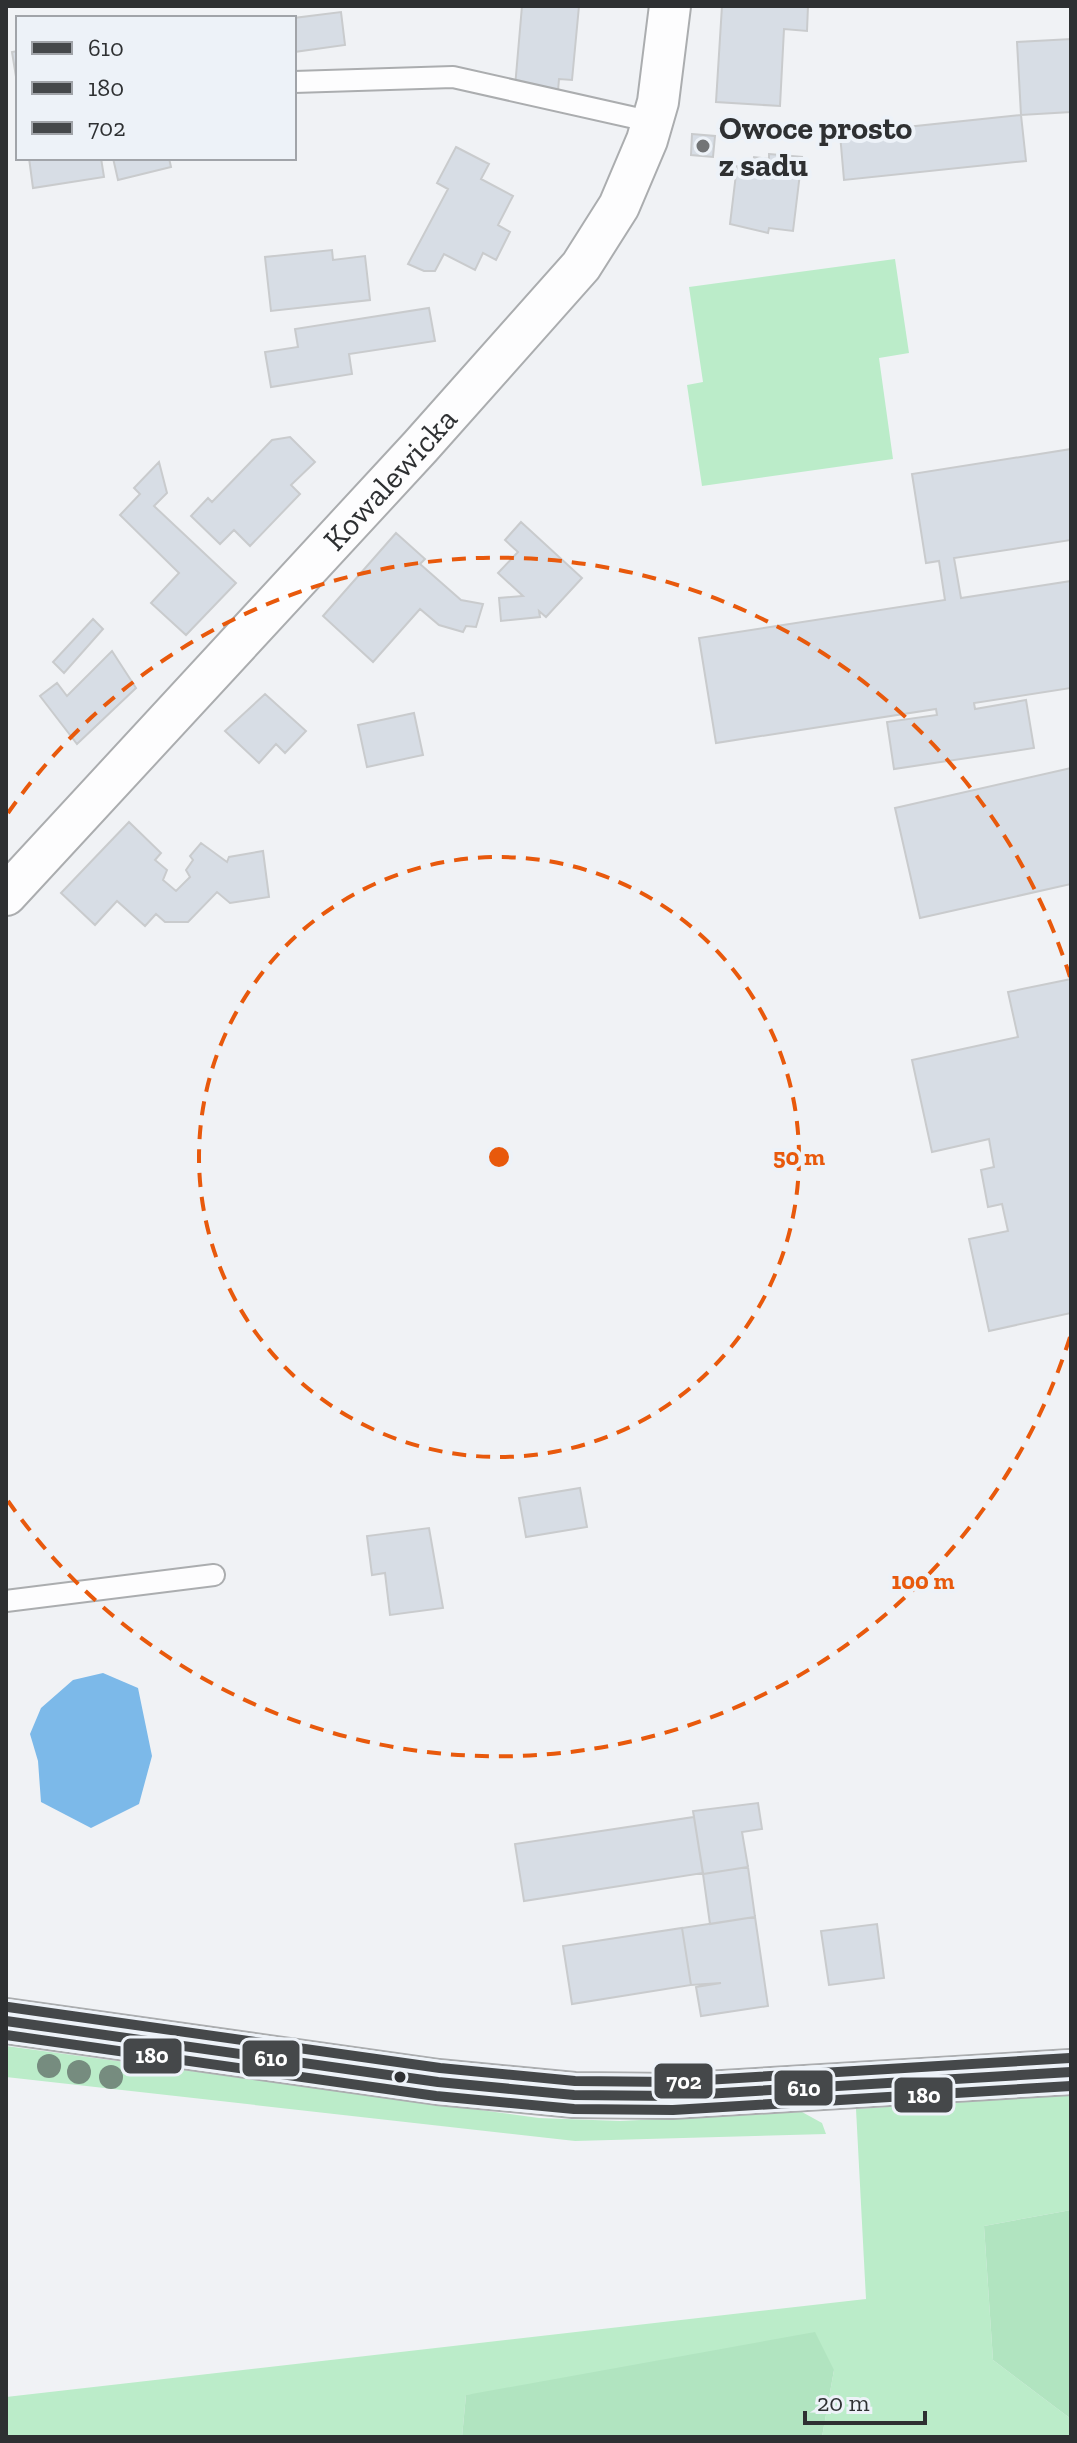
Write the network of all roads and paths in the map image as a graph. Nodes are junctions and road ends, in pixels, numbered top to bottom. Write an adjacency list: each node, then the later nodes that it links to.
1 (670, 6): 3 (street, Kowalewicka)
2 (296, 82): 3 (lane)
3 (653, 122): 4 (street, Kowalewicka)
4 (6, 895)
5 (214, 1575): 6 (lane)
6 (6, 1601)
7 (6, 2021): 8 (street)
8 (1071, 2072)

